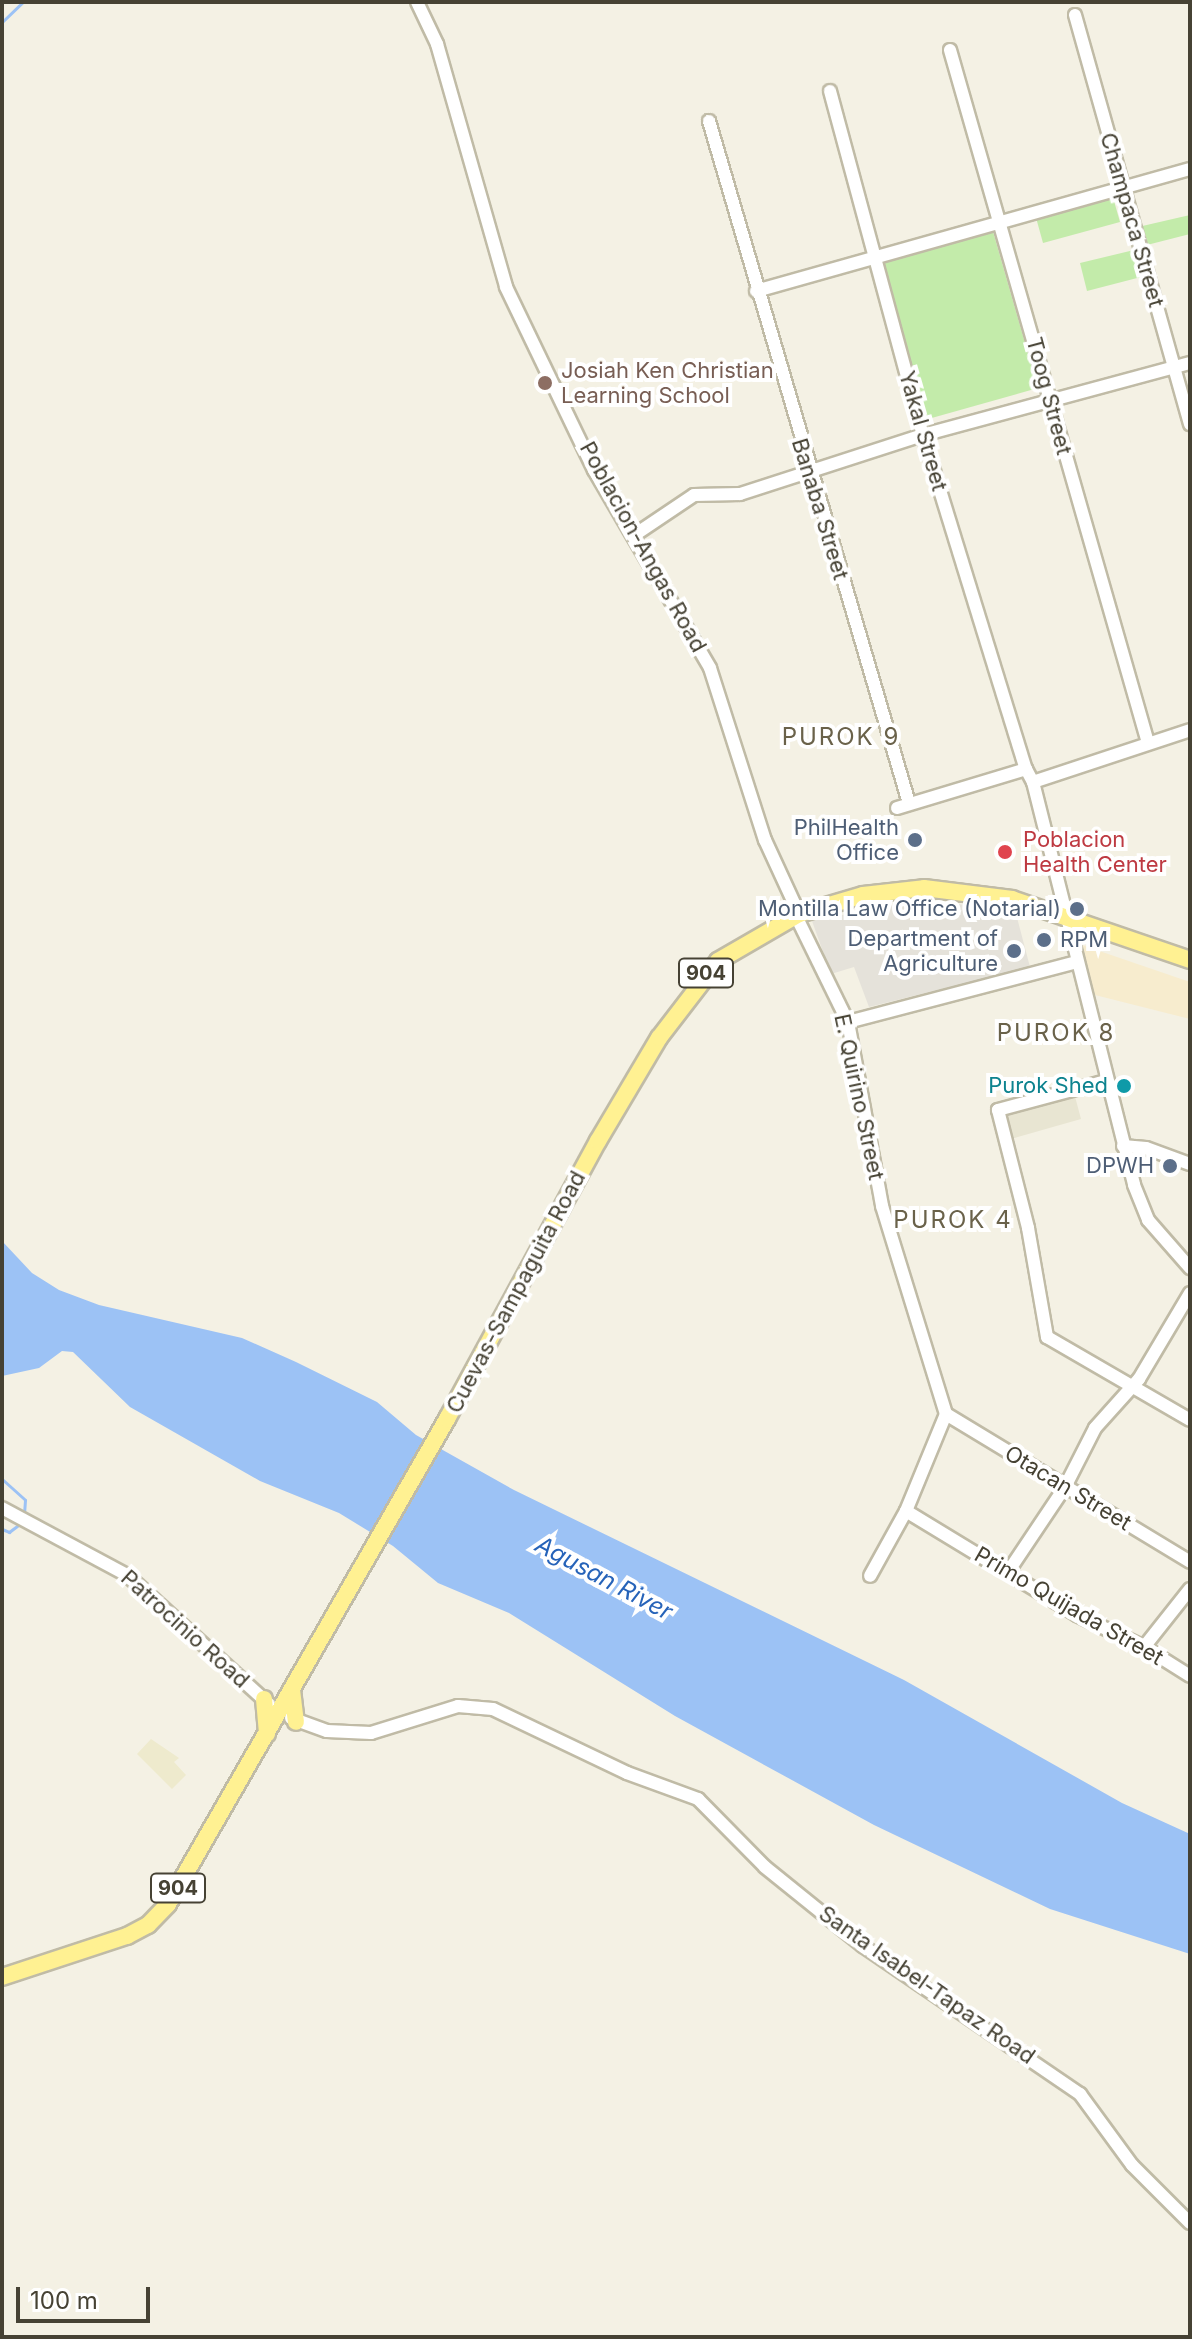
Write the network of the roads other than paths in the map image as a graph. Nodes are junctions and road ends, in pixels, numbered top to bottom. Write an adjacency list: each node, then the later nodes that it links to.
1 (417, 2): 17 (street, Poblacion-Angas Road)
2 (1075, 15): 7 (street, Champaca Street)
3 (950, 50): 8 (street, Toog Street)
4 (830, 91): 9 (street, Yakal Street)
5 (709, 121): 10 (street, Banaba Street)
6 (1190, 169): 7 (street)
7 (1123, 188): 8 (street); 12 (street, Champaca Street)
8 (1002, 221): 9 (street); 13 (street, Toog Street)
9 (876, 258): 10 (street); 15 (street, Yakal Street)
10 (756, 291): 16 (street, Banaba Street)
11 (1190, 363): 12 (street)
12 (1174, 367): 13 (street); 14 (street, Champaca Street)
13 (1049, 400): 15 (street); 19 (street, Toog Street)
14 (1190, 424)
15 (923, 435): 16 (street); 20 (street, Yakal Street)
16 (809, 471): 17 (street); 20 (street, Banaba Street)
17 (633, 536): 22 (street, Poblacion-Angas Road)
18 (1190, 730): 19 (street)
19 (1148, 743): 21 (street)
20 (1026, 769): 21 (street, Yakal Street)
21 (1033, 782): 23 (street)
22 (798, 915): 23 (main road, Cuevas-Sampaguita Road / 904); 26 (street, E. Quirino Street); 44 (main road, Cuevas-Sampaguita Road / 904)
23 (1064, 915): 24 (main road, Cuevas-Sampaguita Road / 904); 25 (street)
24 (1190, 960)
25 (1076, 962): 26 (street); 27 (street)
26 (848, 1022): 33 (street, E. Quirino Street)
27 (1106, 1081): 28 (street); 32 (street)
28 (1123, 1146): 29 (street); 30 (street)
29 (1190, 1164)
30 (1190, 1268)
31 (1190, 1293): 32 (street)
32 (1131, 1388): 34 (street); 35 (street)
33 (946, 1414): 35 (street, Otacan Street); 37 (street)
34 (1190, 1420)
35 (1065, 1487): 38 (street, Otacan Street); 39 (street)
36 (2, 1508): 45 (street, Patrocinio Road)
37 (906, 1511): 39 (street, Primo Quijada Street); 40 (street)
38 (1190, 1562)
39 (1008, 1572): 42 (street, Primo Quijada Street)
40 (870, 1576)
41 (1190, 1589): 42 (street)
42 (1144, 1647): 43 (street, Primo Quijada Street)
43 (1190, 1676)
44 (292, 1690): 45 (main road); 46 (main road, Cuevas-Sampaguita Road / 904); 47 (main road)
45 (264, 1700): 46 (street, Patrocinio Road); 48 (main road)
46 (279, 1712): 47 (street, Santa Isabel-Tapaz Road); 48 (main road, Cuevas-Sampaguita Road / 904)
47 (296, 1721): 48 (main road); 50 (street, Santa Isabel-Tapaz Road)
48 (267, 1734): 49 (main road, Cuevas-Sampaguita Road / 904)
49 (2, 1977)
50 (1190, 2223)

